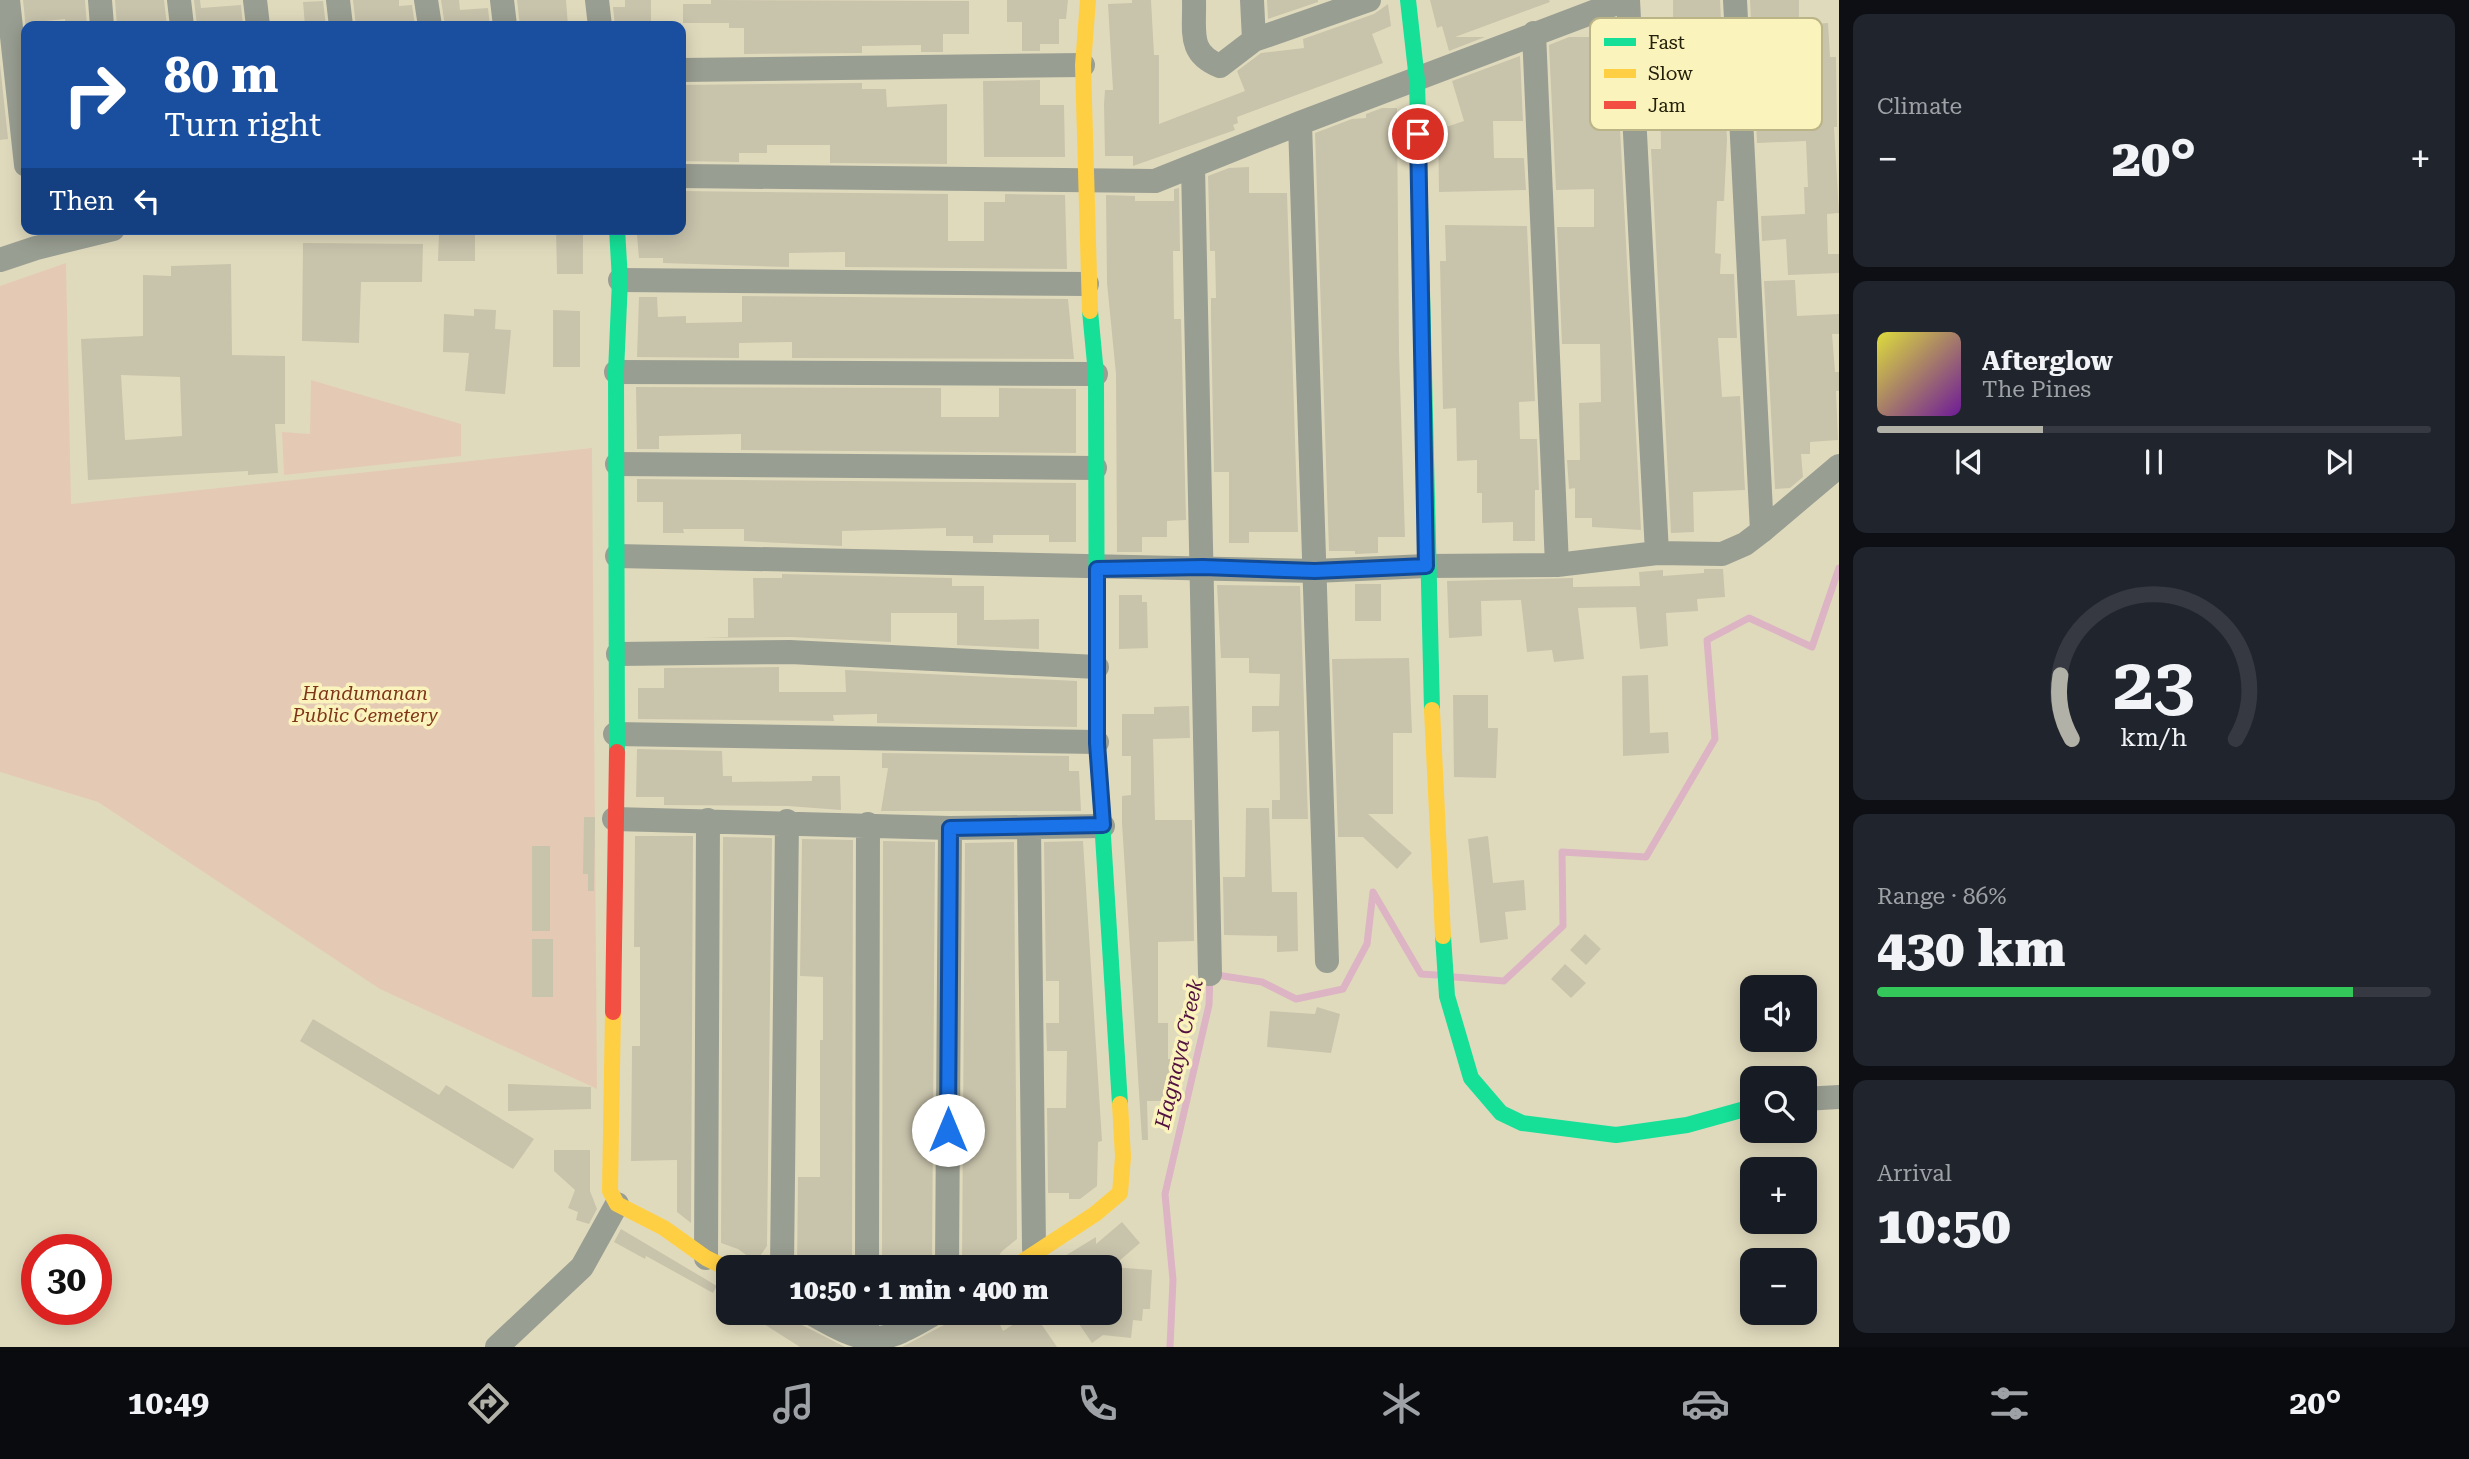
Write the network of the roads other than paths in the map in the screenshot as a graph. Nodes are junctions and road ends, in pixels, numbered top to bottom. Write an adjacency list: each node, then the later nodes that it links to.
1 (8, 0): 31 (street)
2 (100, 0): 19 (street)
3 (179, 0): 20 (street)
4 (255, 0): 21 (street)
5 (338, 0): 22 (street)
6 (426, 0): 23 (street)
7 (502, 0): 24 (street)
8 (597, 0): 25 (street)
9 (1088, 0): 28 (street)
10 (1194, 0): 27 (street)
11 (1252, 0): 27 (street)
12 (1369, 0): 16 (street)
13 (1408, 0): 30 (street)
14 (1626, 0): 17 (street); 26 (street)
15 (1735, 0): 18 (street)
16 (1331, 8): 27 (street)
17 (1627, 18)
18 (1736, 18)
19 (102, 21)
20 (181, 21)
21 (257, 21)
22 (340, 21)
23 (429, 21)
24 (504, 21)
25 (599, 21)
26 (1534, 33): 30 (street); 52 (street)
27 (1254, 40)
28 (1083, 65): 29 (street); 37 (street)
29 (686, 69)
30 (1417, 80): 32 (street); 53 (street)
31 (21, 119)
32 (1300, 123): 35 (street); 56 (street)
33 (1633, 130): 50 (street)
34 (1742, 130): 49 (street)
35 (1193, 166): 37 (street); 54 (street)
36 (686, 176): 37 (street)
37 (1087, 182): 43 (street)
38 (60, 235): 40 (street)
39 (617, 235): 42 (street)
40 (34, 238): 41 (street)
41 (0, 260)
42 (620, 280): 43 (street); 44 (street)
43 (1087, 284): 45 (street)
44 (616, 372): 45 (street); 46 (street)
45 (1096, 374): 48 (street)
46 (617, 464): 48 (street); 51 (street)
47 (1839, 467): 49 (street)
48 (1095, 468): 55 (street)
49 (1762, 531): 50 (street)
50 (1657, 553): 52 (street)
51 (617, 556): 55 (street); 57 (street)
52 (1557, 565): 53 (street)
53 (1426, 566): 56 (street); 72 (street)
54 (1203, 567): 55 (street); 56 (street); 69 (street)
55 (1097, 569): 58 (street)
56 (1315, 571): 68 (street)
57 (618, 654): 58 (street); 59 (street)
58 (1097, 667): 60 (street)
59 (615, 734): 60 (street); 61 (street)
60 (1097, 743): 65 (street)
61 (614, 819): 62 (street); 73 (street)
62 (708, 820): 63 (street); 79 (street)
63 (787, 821): 64 (street); 75 (street)
64 (868, 824): 66 (street); 76 (street)
65 (1103, 825): 67 (street); 74 (street)
66 (950, 828): 67 (street); 77 (street)
67 (1029, 828): 74 (street)
68 (1327, 961)
69 (1210, 974)
70 (1839, 1097): 71 (street)
71 (1817, 1098)
72 (1740, 1110)
73 (617, 1204): 79 (street); 85 (street)
74 (1034, 1248): 78 (street)
75 (782, 1255)
76 (867, 1255)
77 (947, 1255)
78 (1027, 1255)
79 (706, 1258): 80 (street)
80 (716, 1263)
81 (831, 1325): 84 (street)
82 (867, 1325): 84 (street)
83 (922, 1325): 84 (street)
84 (867, 1346)
85 (497, 1347)

